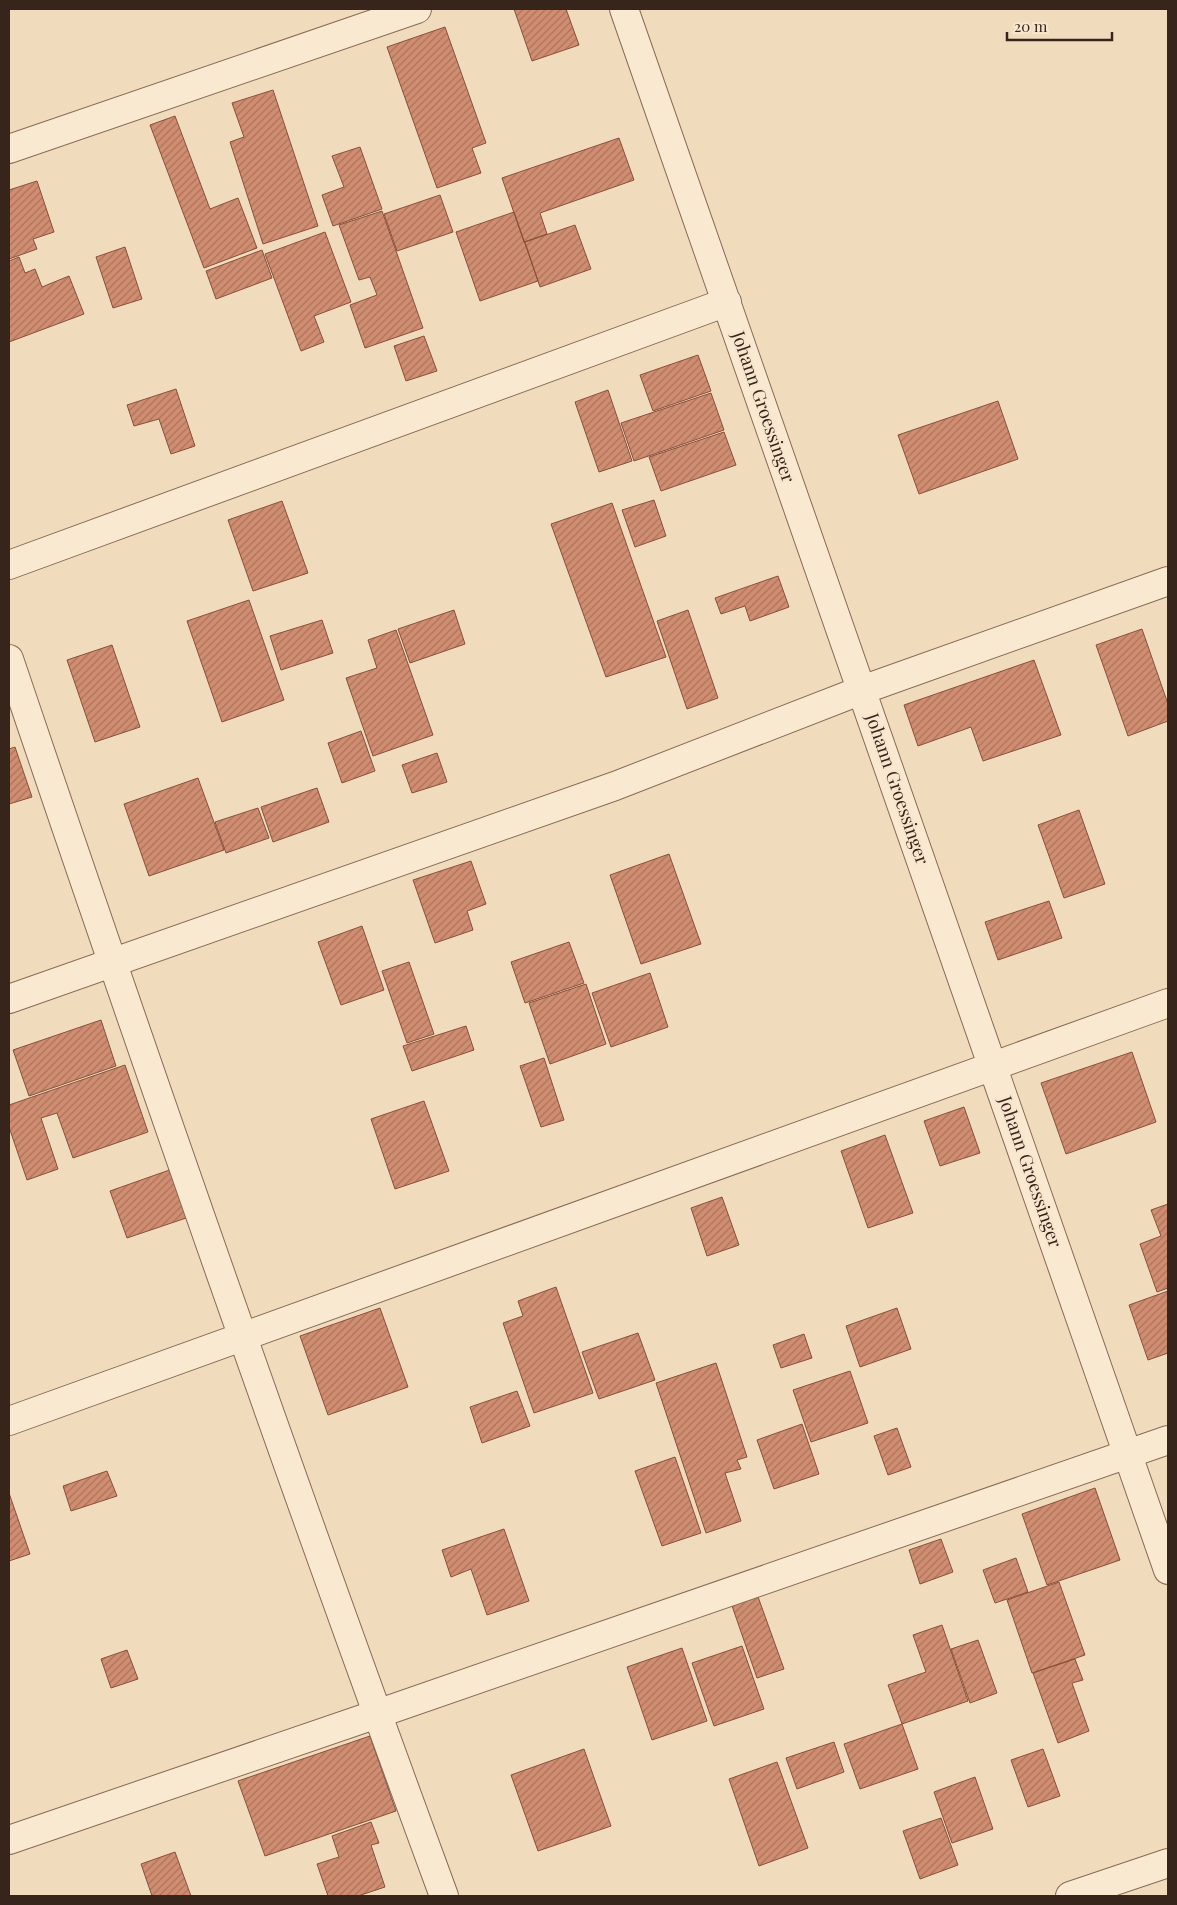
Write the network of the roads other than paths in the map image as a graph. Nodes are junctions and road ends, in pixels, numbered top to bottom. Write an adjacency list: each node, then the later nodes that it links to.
1 (417, 9): 3 (street)
2 (624, 9): 4 (street, Johann Groessinger)
3 (9, 149)
4 (727, 302): 5 (street); 8 (street, Johann Groessinger)
5 (9, 565)
6 (1168, 581): 8 (street)
7 (9, 659): 9 (street)
8 (862, 690): 9 (street); 12 (street, Johann Groessinger)
9 (112, 963): 10 (street); 13 (street)
10 (9, 999)
11 (1168, 1003): 12 (street)
12 (993, 1066): 13 (street); 16 (street, Johann Groessinger)
13 (244, 1336): 14 (street); 18 (street)
14 (9, 1421)
15 (1168, 1440): 16 (street)
16 (1128, 1454): 17 (street, Johann Groessinger); 18 (street)
17 (1168, 1570)
18 (377, 1714): 19 (street); 21 (street)
19 (9, 1840)
20 (1168, 1863): 22 (street)
21 (444, 1896)
22 (1070, 1896)

